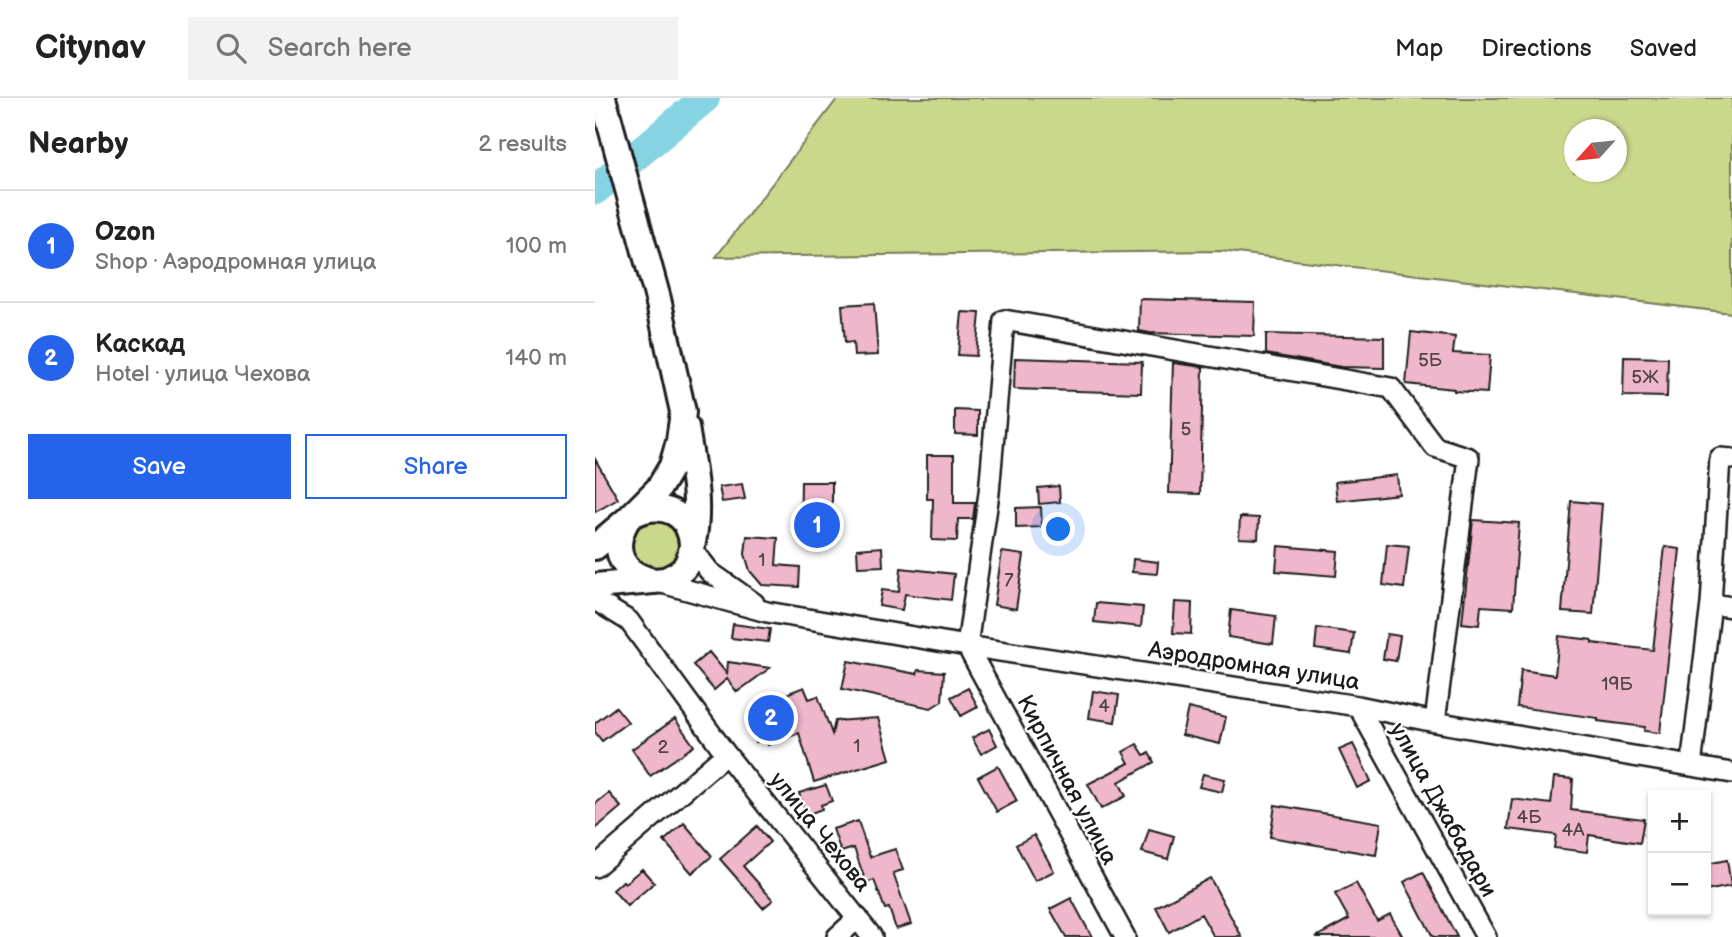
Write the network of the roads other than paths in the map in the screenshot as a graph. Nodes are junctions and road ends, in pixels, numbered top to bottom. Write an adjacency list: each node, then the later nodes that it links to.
1 (603, 98): 2 (main road)
2 (683, 412): 4 (main road); 6 (main road)
3 (1726, 459): 10 (street)
4 (631, 517): 5 (main road); 6 (main road); 7 (main road)
5 (595, 547)
6 (692, 549): 7 (main road); 12 (street, Аэродромная улица)
7 (654, 581): 8 (main road); 12 (street, Аэродромная улица)
8 (595, 586)
9 (595, 600): 16 (street, улица Чехова)
10 (1710, 604): 11 (street); 17 (street)
11 (1732, 607)
12 (767, 612): 13 (street, Аэродромная улица)
13 (967, 646): 14 (street, Аэродромная улица); 15 (street); 23 (street, Кирпичная улица)
14 (1358, 706): 15 (street, Аэродромная улица); 24 (street, улица Джабадари)
15 (1435, 722): 17 (street, Аэродромная улица)
16 (726, 754): 19 (street); 20 (street, улица Чехова)
17 (1691, 766): 18 (street, Аэродромная улица)
18 (1732, 773)
19 (595, 867)
20 (858, 918): 21 (street); 22 (street, улица Чехова)
21 (837, 937)
22 (872, 937)
23 (1125, 937)
24 (1486, 937)

